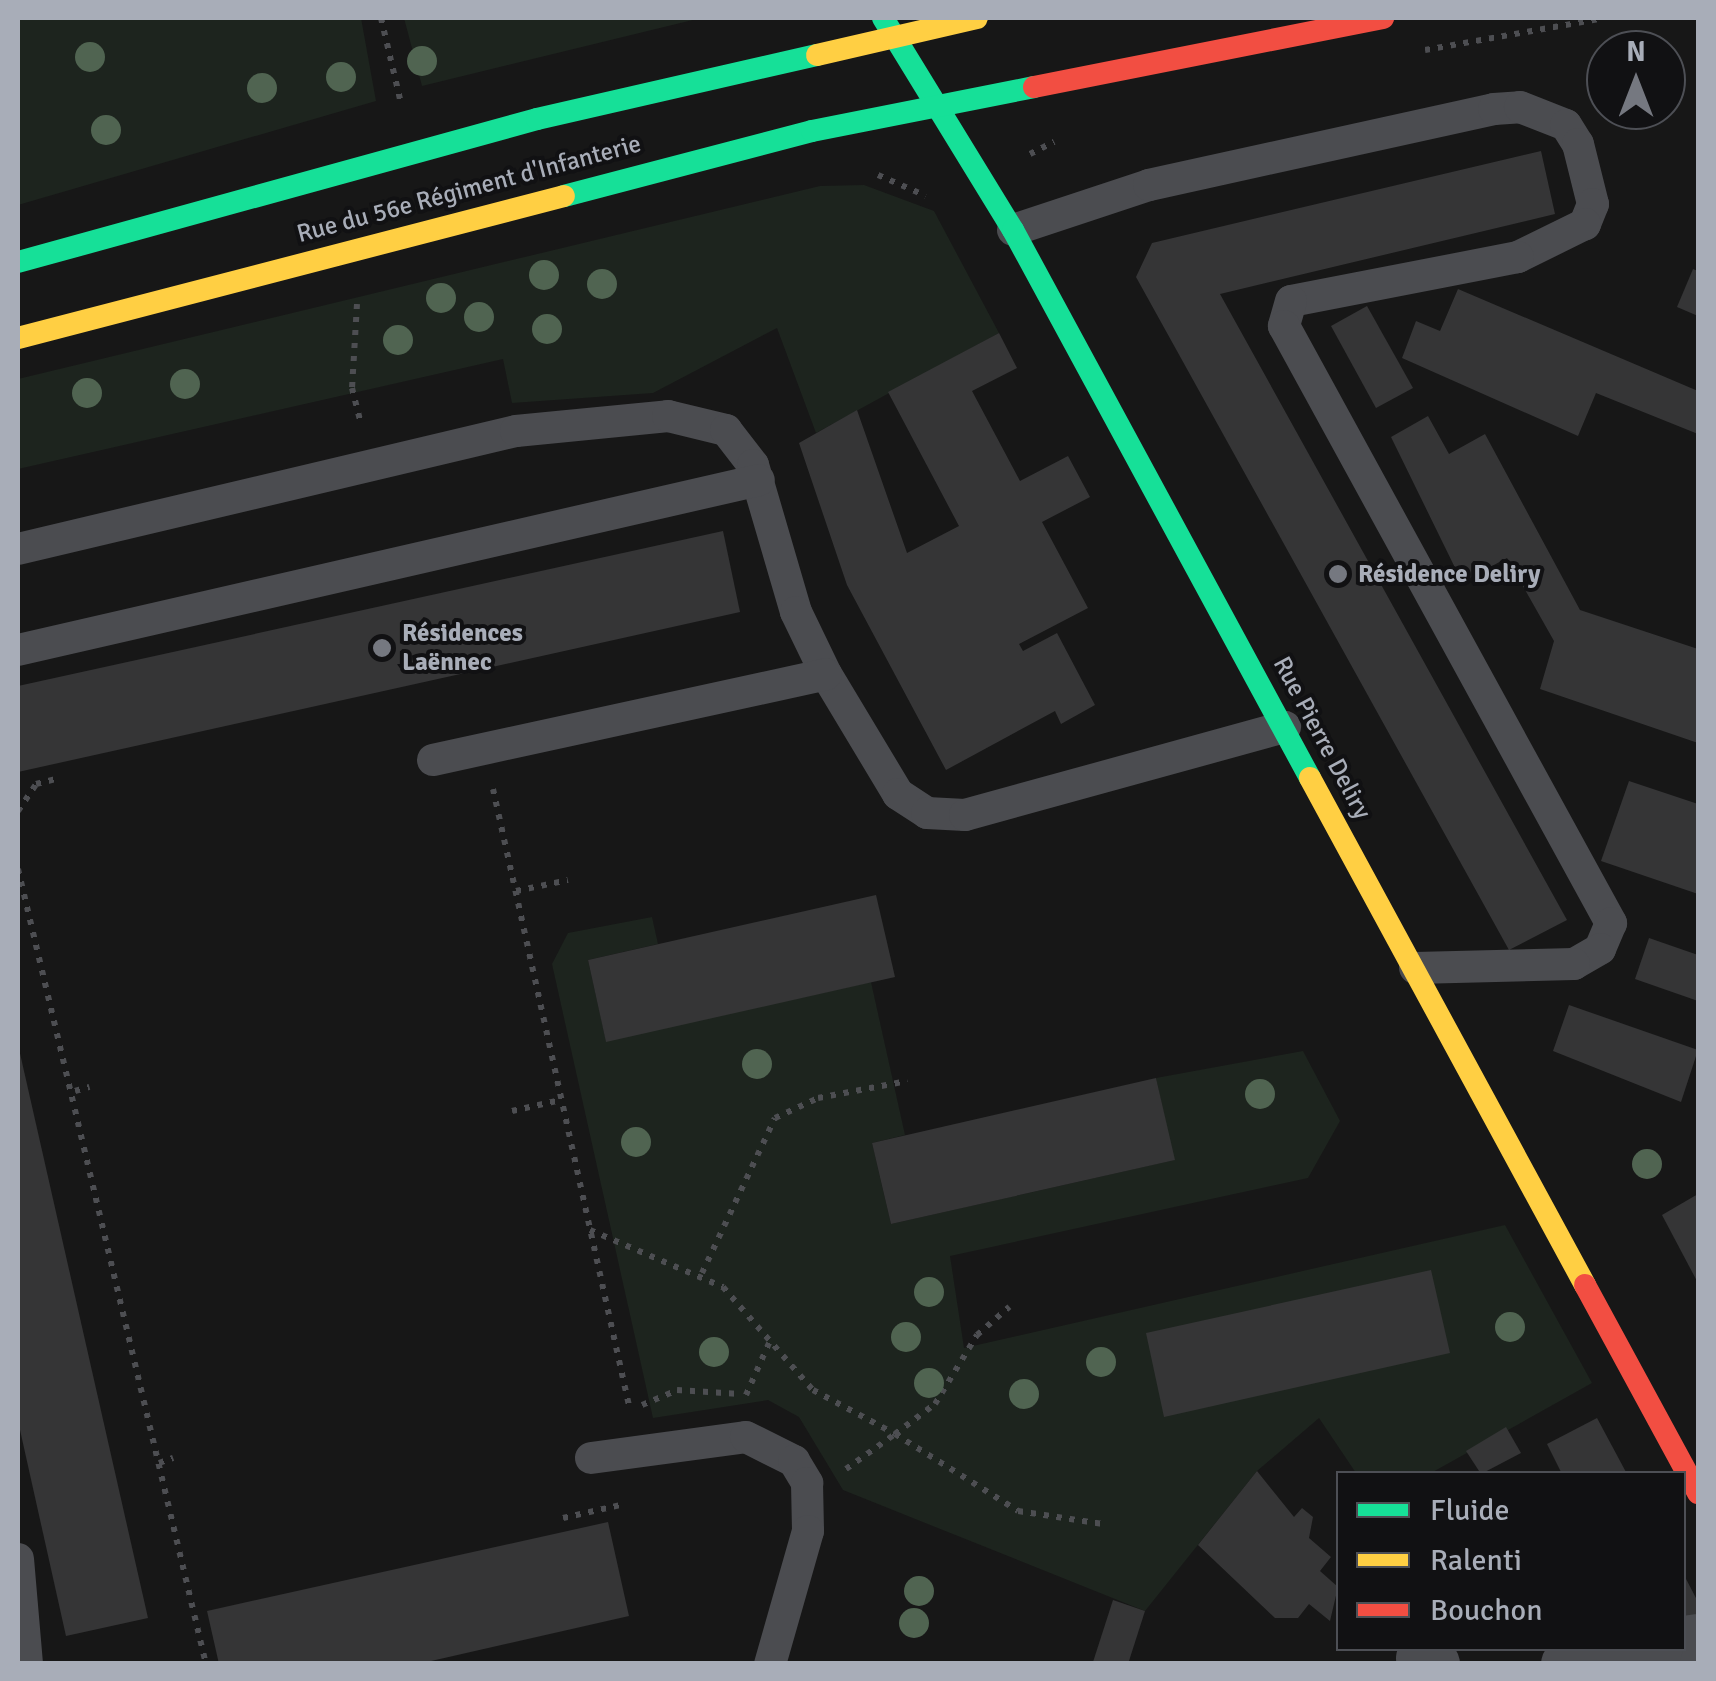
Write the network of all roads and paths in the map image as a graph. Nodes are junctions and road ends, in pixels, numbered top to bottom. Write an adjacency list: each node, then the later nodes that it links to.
1 (381, 18): 6 (path)
2 (976, 18): 4 (main road, Rue du 56e Régiment d'Infanterie)
3 (1384, 18): 5 (main road, Rue du 56e Régiment d'Infanterie)
4 (888, 27): 5 (main road, Rue Pierre Deliry); 9 (main road, Rue du 56e Régiment d'Infanterie)
5 (937, 106): 7 (main road, Rue Pierre Deliry); 8 (main road, Rue du 56e Régiment d'Infanterie)
6 (402, 109)
7 (1013, 230): 16 (main road, Rue Pierre Deliry); 24 (lane)
8 (361, 244): 10 (main road, Rue du 56e Régiment d'Infanterie); 11 (path)
9 (18, 262)
10 (18, 338)
11 (372, 465): 12 (lane); 13 (lane)
12 (759, 480): 14 (lane); 15 (lane)
13 (18, 549)
14 (18, 650)
15 (826, 674): 16 (lane); 17 (lane)
16 (1285, 727): 24 (main road, Rue Pierre Deliry)
17 (432, 760)
18 (60, 778): 20 (path)
19 (493, 787): 23 (path)
20 (18, 811)
21 (18, 869): 27 (path)
22 (568, 880): 23 (path)
23 (516, 892): 28 (path)
24 (1415, 968): 41 (main road, Rue Pierre Deliry)
25 (907, 1081): 31 (path)
26 (89, 1087): 27 (path)
27 (75, 1090): 39 (path)
28 (561, 1100): 29 (path); 30 (path)
29 (512, 1110)
30 (589, 1230): 31 (path); 34 (path)
31 (702, 1273): 33 (path)
32 (1009, 1307): 35 (path)
33 (769, 1343): 34 (path); 35 (path)
34 (746, 1396): 36 (path)
35 (895, 1434): 40 (path); 44 (path)
36 (746, 1437): 38 (lane); 40 (lane)
37 (173, 1458): 39 (path)
38 (591, 1458)
39 (159, 1463): 48 (path)
40 (807, 1483): 49 (lane)
41 (1698, 1493)
42 (625, 1504): 43 (path)
43 (563, 1518)
44 (1103, 1524)
45 (18, 1559): 47 (lane)
46 (1639, 1651): 50 (street)
47 (27, 1664)
48 (206, 1664)
49 (770, 1664)
50 (1568, 1664)

